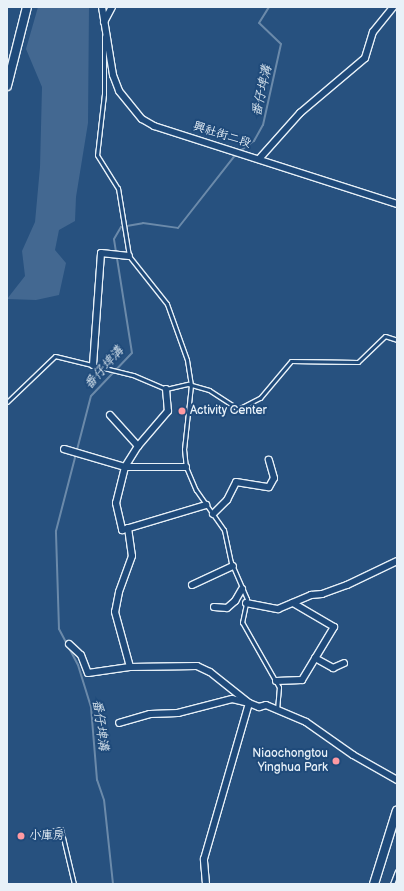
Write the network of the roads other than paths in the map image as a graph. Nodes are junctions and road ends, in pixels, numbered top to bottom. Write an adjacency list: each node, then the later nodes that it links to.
1 (27, 7): 6 (street)
2 (102, 7): 5 (street, 興社街二段)
3 (112, 7): 5 (street)
4 (393, 7): 7 (street)
5 (104, 22): 7 (street, 興社街二段); 9 (lane)
6 (7, 86)
7 (259, 159): 8 (street, 興社街二段)
8 (397, 204)
9 (130, 256): 11 (street); 12 (lane)
10 (397, 340): 12 (lane)
11 (92, 365): 13 (lane); 14 (lane)
12 (191, 385): 13 (lane); 20 (lane)
13 (166, 389): 16 (street)
14 (7, 402)
15 (110, 414): 16 (street)
16 (138, 446): 19 (street)
17 (64, 449): 19 (street)
18 (269, 460): 22 (street)
19 (125, 467): 20 (street); 23 (street)
20 (186, 467): 21 (lane)
21 (206, 505): 22 (lane); 23 (street)
22 (213, 514): 25 (lane)
23 (128, 528): 34 (street)
24 (397, 561): 29 (street)
25 (233, 566): 26 (street); 27 (lane)
26 (192, 585)
27 (242, 589): 28 (lane); 30 (street)
28 (246, 603): 29 (street); 35 (lane)
29 (293, 603): 32 (street)
30 (214, 607)
31 (69, 644): 34 (street)
32 (315, 658): 33 (street); 35 (street)
33 (344, 663)
34 (130, 667): 36 (street)
35 (276, 681): 37 (lane)
36 (249, 703): 37 (street); 38 (street); 44 (street)
37 (277, 710): 39 (street)
38 (119, 723)
39 (397, 780)
40 (397, 810): 45 (street)
41 (36, 834): 43 (lane)
42 (397, 871): 46 (lane)
43 (74, 884)
44 (206, 884)
45 (374, 884)
46 (392, 884)

